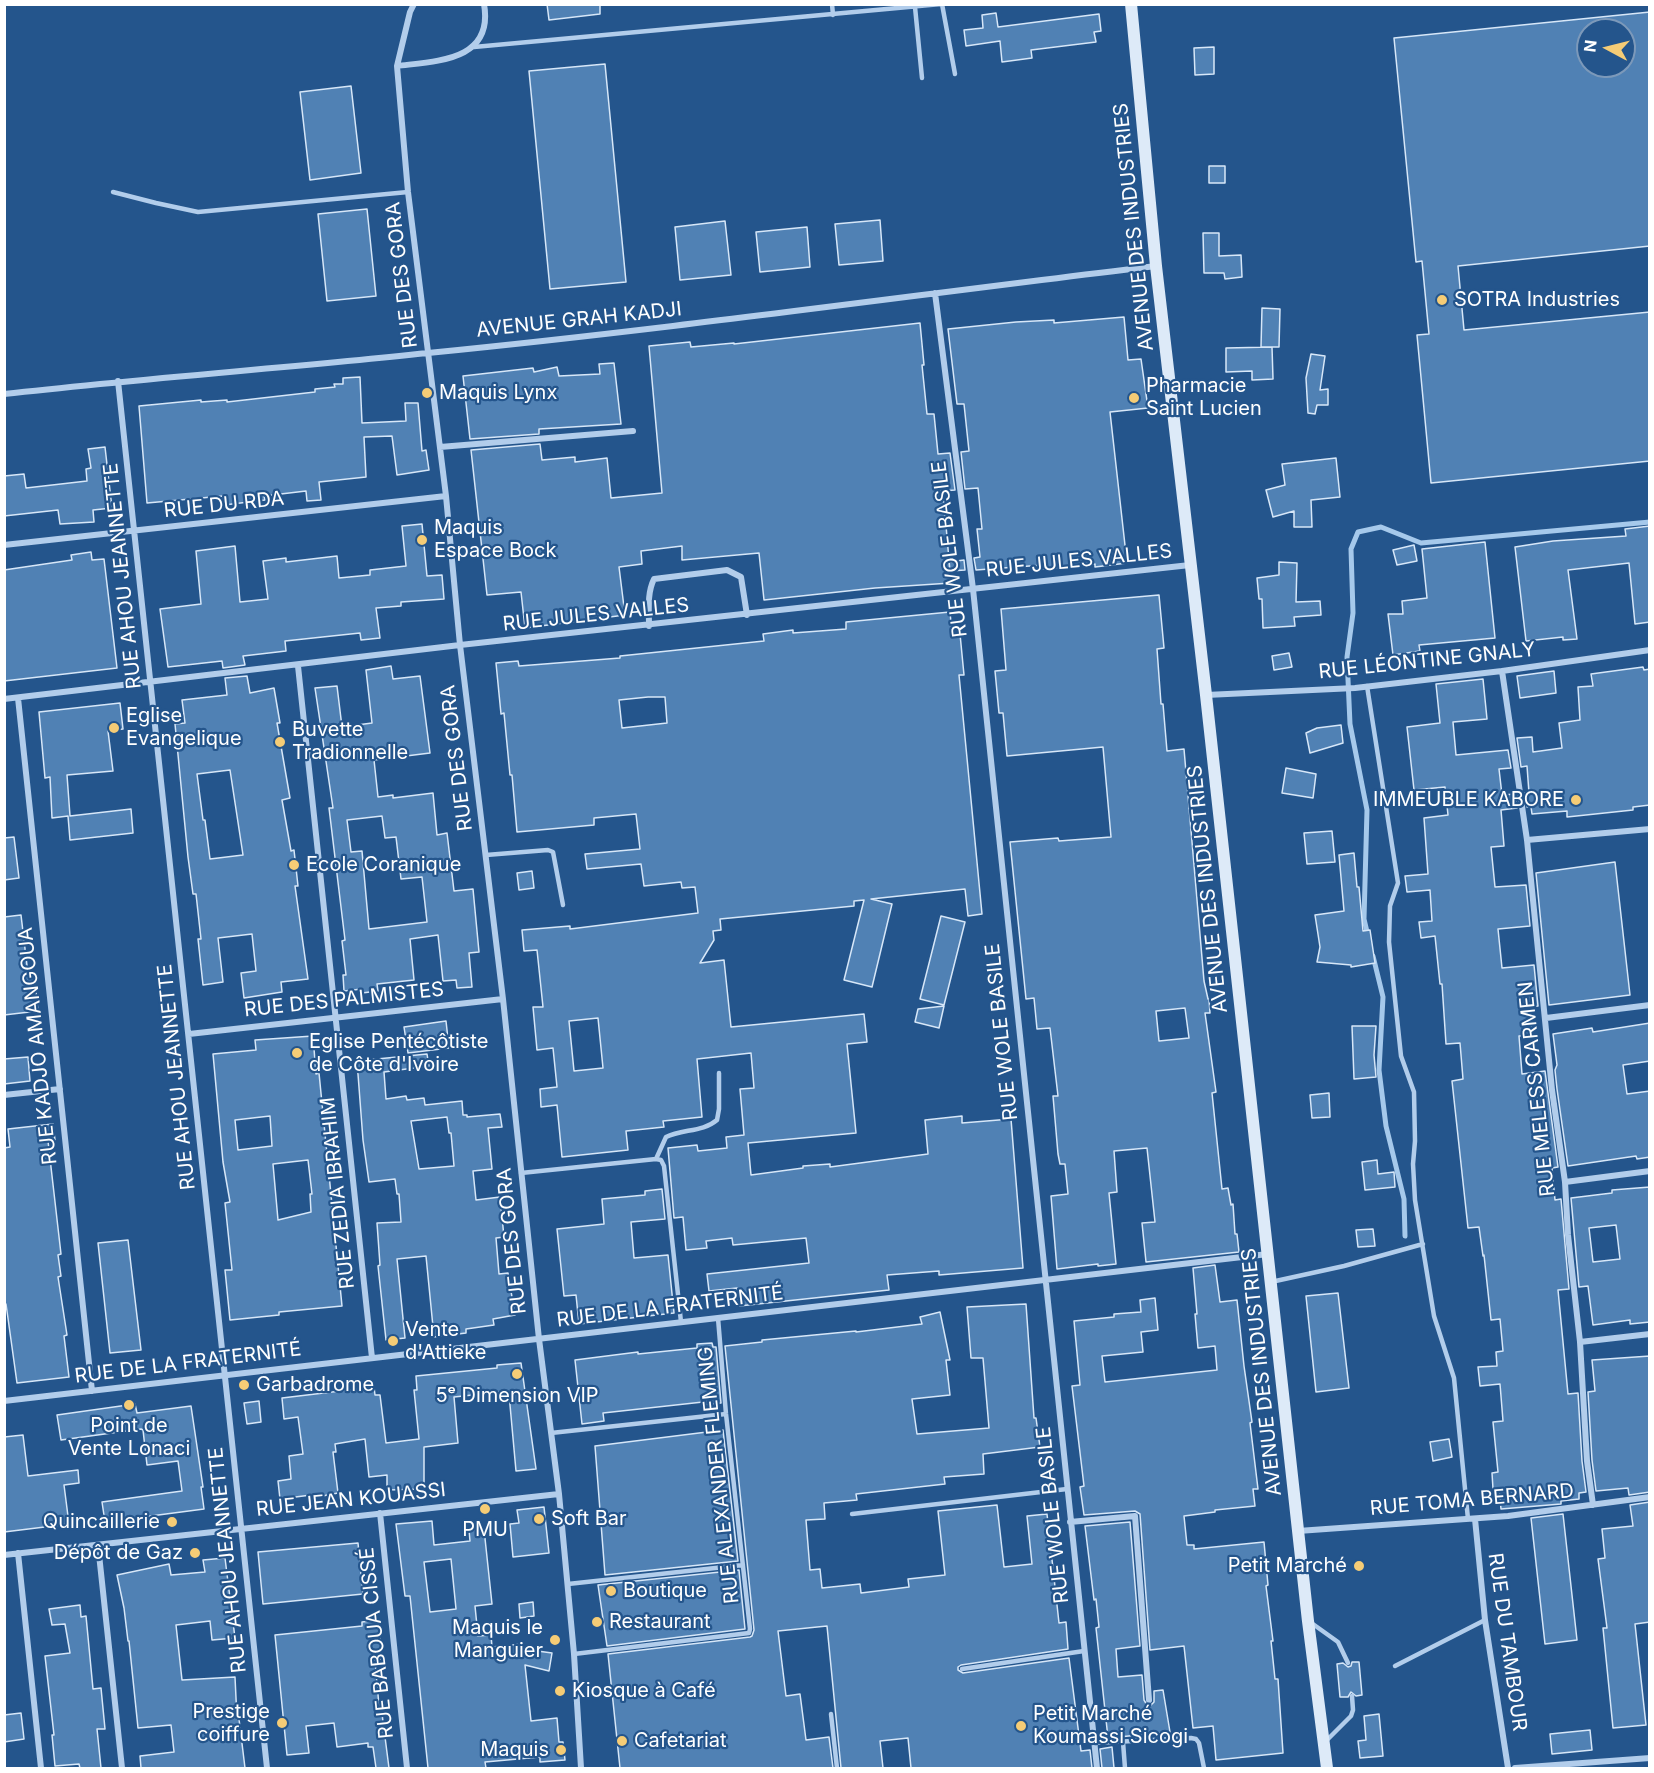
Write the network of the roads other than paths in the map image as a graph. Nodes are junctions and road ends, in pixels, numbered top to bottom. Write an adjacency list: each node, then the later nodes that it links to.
1 (414, 4): 9 (street, RUE DES GORA)
2 (484, 4): 8 (street)
3 (832, 4): 7 (lane)
4 (941, 4): 6 (lane); 10 (lane)
5 (1131, 4): 14 (street, AVENUE DES INDUSTRIES)
6 (915, 8): 7 (lane); 11 (lane)
7 (833, 15): 8 (lane)
8 (474, 47): 9 (street)
9 (397, 66): 13 (street, RUE DES GORA)
10 (956, 74)
11 (922, 78)
12 (113, 192): 13 (lane)
13 (408, 192): 16 (street, RUE DES GORA)
14 (1156, 266): 15 (street, AVENUE GRAH KADJI); 24 (street, AVENUE DES INDUSTRIES)
15 (935, 293): 16 (street, AVENUE GRAH KADJI); 25 (street, RUE WOLE BASILE)
16 (428, 353): 17 (street, AVENUE GRAH KADJI); 20 (street, RUE DES GORA)
17 (118, 381): 18 (street, AVENUE GRAH KADJI); 22 (street, RUE AHOU JEANNETTE)
18 (4, 394)
19 (633, 431): 20 (street)
20 (440, 447): 21 (street, RUE DES GORA)
21 (446, 496): 22 (street, RUE DU RDA); 28 (street, RUE DES GORA)
22 (135, 531): 23 (street, RUE DU RDA); 32 (street, RUE AHOU JEANNETTE)
23 (4, 545)
24 (1191, 565): 25 (street, RUE JULES VALLES); 34 (street, AVENUE DES INDUSTRIES)
25 (973, 589): 26 (street, RUE JULES VALLES); 55 (street, RUE WOLE BASILE)
26 (747, 615): 27 (street, RUE JULES VALLES); 27 (street)
27 (649, 626): 28 (street, RUE JULES VALLES)
28 (460, 645): 30 (street, RUE JULES VALLES); 39 (street, RUE DES GORA)
29 (1650, 650): 31 (street, RUE LÉONTINE GNALY)
30 (298, 666): 32 (street, RUE JULES VALLES); 43 (street, RUE ZEDIA IBRAHIM)
31 (1502, 671): 33 (street, RUE LÉONTINE GNALY); 38 (street, RUE MELESS CARMEN)
32 (151, 682): 35 (street, RUE JULES VALLES); 45 (street, RUE AHOU JEANNETTE)
33 (1367, 686): 34 (street, RUE LÉONTINE GNALY); 53 (lane)
34 (1206, 695): 54 (street, AVENUE DES INDUSTRIES)
35 (18, 698): 36 (street, RUE JULES VALLES); 47 (street, RUE KADJO AMANGOUA)
36 (4, 699)
37 (1650, 829): 38 (street)
38 (1527, 840): 44 (street, RUE MELESS CARMEN)
39 (486, 855): 40 (lane); 41 (street, RUE DES GORA)
40 (563, 905)
41 (503, 999): 43 (street, RUE DES PALMISTES); 51 (street, RUE DES GORA)
42 (1650, 1005): 44 (street)
43 (335, 1017): 45 (street, RUE DES PALMISTES); 62 (street, RUE ZEDIA IBRAHIM)
44 (1546, 1018): 52 (street, RUE MELESS CARMEN)
45 (189, 1034): 63 (street, RUE AHOU JEANNETTE)
46 (719, 1073): 49 (lane)
47 (60, 1089): 48 (street); 64 (street, RUE KADJO AMANGOUA)
48 (4, 1095)
49 (656, 1159): 51 (lane); 58 (lane)
50 (1650, 1171): 52 (street)
51 (521, 1173): 60 (street, RUE DES GORA)
52 (1565, 1182): 61 (street, RUE MELESS CARMEN)
53 (1423, 1244): 56 (lane); 74 (lane)
54 (1269, 1254): 55 (street, RUE DE LA FRATERNITÉ); 56 (street, AVENUE DES INDUSTRIES)
55 (1044, 1280): 57 (street, RUE DE LA FRATERNITÉ); 68 (street, RUE WOLE BASILE)
56 (1271, 1282): 77 (street, AVENUE DES INDUSTRIES)
57 (718, 1318): 58 (street, RUE DE LA FRATERNITÉ); 66 (lane, RUE ALEXANDER FLEMING)
58 (681, 1322): 60 (street, RUE DE LA FRATERNITÉ)
59 (1650, 1334): 61 (street)
60 (540, 1339): 62 (street, RUE DE LA FRATERNITÉ); 67 (street, RUE DES GORA)
61 (1580, 1342): 71 (street, RUE MELESS CARMEN)
62 (372, 1358): 63 (street, RUE DE LA FRATERNITÉ)
63 (225, 1375): 64 (street, RUE DE LA FRATERNITÉ); 76 (street, RUE AHOU JEANNETTE)
64 (92, 1391): 65 (street, RUE DE LA FRATERNITÉ)
65 (4, 1401)
66 (726, 1414): 67 (lane); 81 (lane, RUE ALEXANDER FLEMING)
67 (551, 1433): 69 (street, RUE DES GORA)
68 (1067, 1489): 73 (lane); 75 (street, RUE WOLE BASILE)
69 (559, 1494): 72 (street, RUE JEAN KOUASSI); 82 (street, RUE DES GORA)
70 (1650, 1497): 71 (street, RUE TOMA BERNARD)
71 (1593, 1505): 74 (street, RUE TOMA BERNARD)
72 (380, 1514): 76 (street, RUE JEAN KOUASSI); 101 (street, RUE BABOUA CISSÉ)
73 (852, 1515)
74 (1472, 1519): 77 (street, RUE TOMA BERNARD); 83 (street, RUE DU TAMBOUR)
75 (1070, 1522): 85 (street, RUE WOLE BASILE); 91 (street)
76 (242, 1529): 78 (street, RUE JEAN KOUASSI); 100 (street, RUE AHOU JEANNETTE)
77 (1298, 1531): 84 (street, AVENUE DES INDUSTRIES)
78 (98, 1545): 79 (street, RUE JEAN KOUASSI); 99 (street)
79 (18, 1553): 80 (street, RUE JEAN KOUASSI); 98 (street)
80 (4, 1555)
81 (743, 1565): 82 (lane); 86 (lane, RUE ALEXANDER FLEMING)
82 (568, 1584): 86 (street, RUE DES GORA)
83 (1485, 1620): 88 (lane); 108 (street, RUE DU TAMBOUR)
84 (1308, 1621): 87 (lane); 95 (street, AVENUE DES INDUSTRIES)
85 (1084, 1651): 89 (lane); 94 (street, RUE WOLE BASILE)
86 (574, 1654): 102 (street, RUE DES GORA)
87 (1348, 1663)
88 (1395, 1666)
89 (962, 1669)
90 (1352, 1696): 95 (lane)
91 (1149, 1700)
92 (831, 1714): 103 (lane)
93 (1123, 1742): 94 (lane); 105 (lane); 106 (lane)
94 (1094, 1743): 104 (street, RUE WOLE BASILE)
95 (1324, 1743): 107 (street, AVENUE DES INDUSTRIES)
96 (1650, 1758): 97 (street)
97 (1610, 1765): 109 (street)
98 (41, 1768)
99 (122, 1768)
100 (267, 1768)
101 (407, 1768)
102 (581, 1768)
103 (837, 1768)
104 (1097, 1768)
105 (1125, 1768)
106 (1204, 1768)
107 (1327, 1768)
108 (1508, 1768)
109 (1515, 1768)

